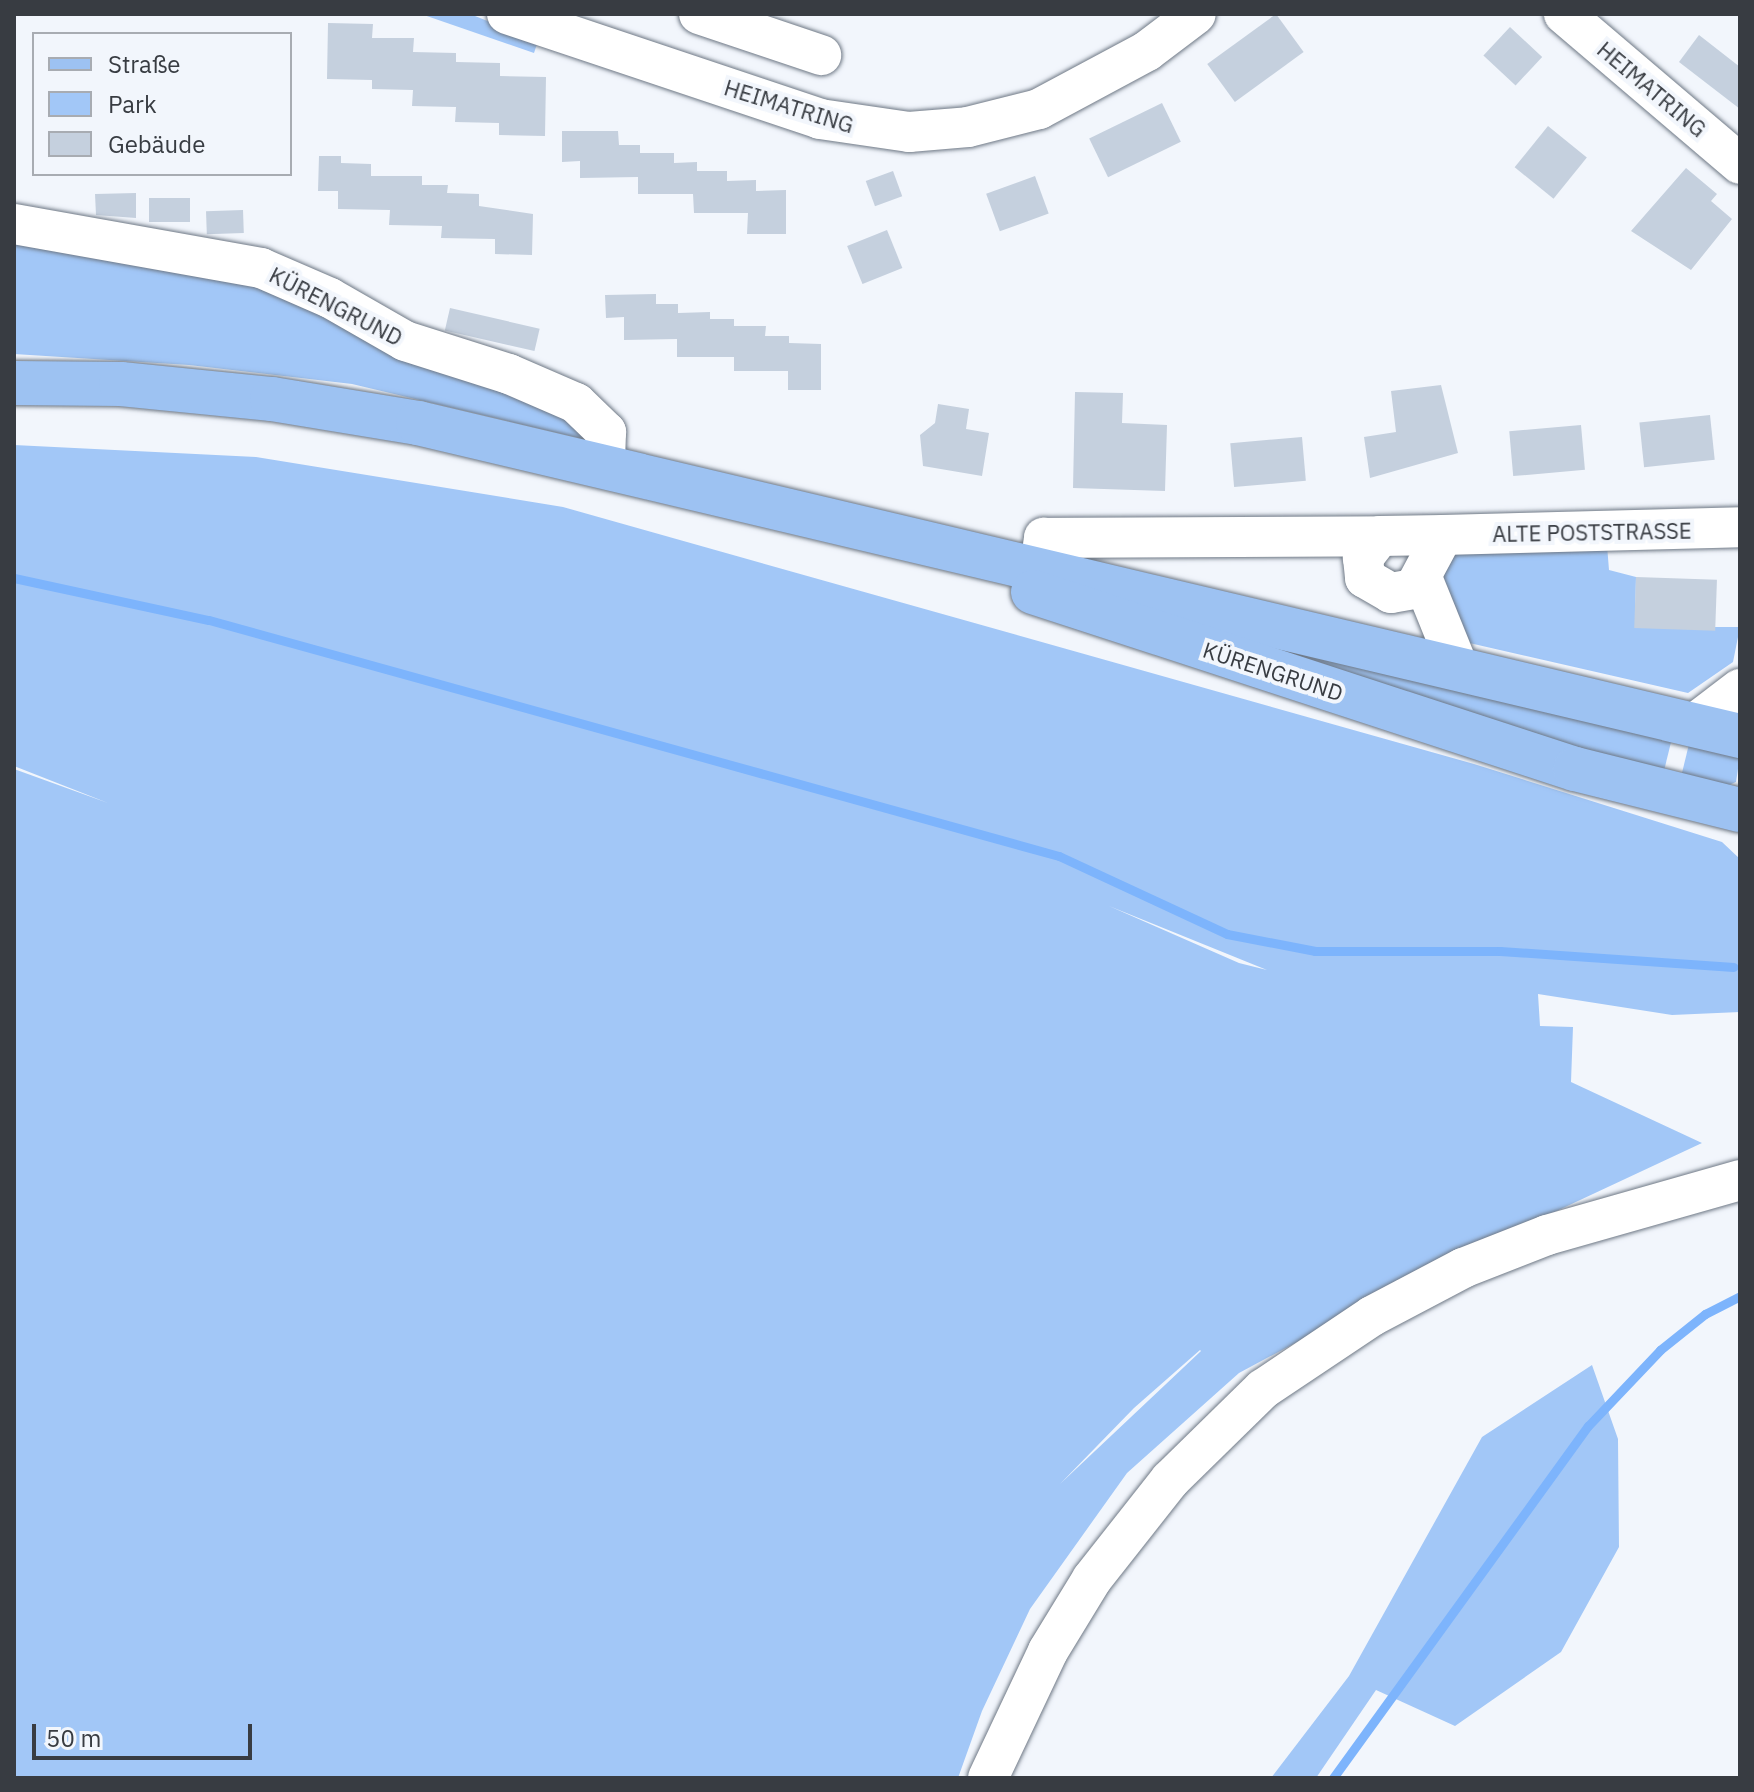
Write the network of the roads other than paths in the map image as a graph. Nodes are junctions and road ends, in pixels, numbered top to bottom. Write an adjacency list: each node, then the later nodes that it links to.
1 (507, 14): 3 (street, HEIMATRING)
2 (699, 14): 6 (street)
3 (1196, 14)
4 (1564, 14): 5 (street, HEIMATRING)
5 (1606, 27): 7 (street, HEIMATRING)
6 (821, 55)
7 (1740, 164)
8 (14, 224): 10 (street, KÜRENGRUND)
9 (14, 383): 10 (main road, KÜRENGRUND)
10 (605, 465): 14 (main road, KÜRENGRUND)
11 (1740, 527): 12 (street, ALTE POSTSTRASSE)
12 (1443, 535): 13 (street, ALTE POSTSTRASSE); 15 (street)
13 (1380, 536): 14 (street, ALTE POSTSTRASSE); 15 (street)
14 (1038, 580): 16 (main road, KÜRENGRUND); 20 (main road, KÜRENGRUND)
15 (1423, 580): 16 (street)
16 (1459, 669): 18 (main road, KÜRENGRUND)
17 (1740, 689): 18 (street)
18 (1694, 724): 19 (main road, KÜRENGRUND)
19 (1740, 736)
20 (1740, 810)
21 (1739, 1179): 22 (street)
22 (988, 1778)

